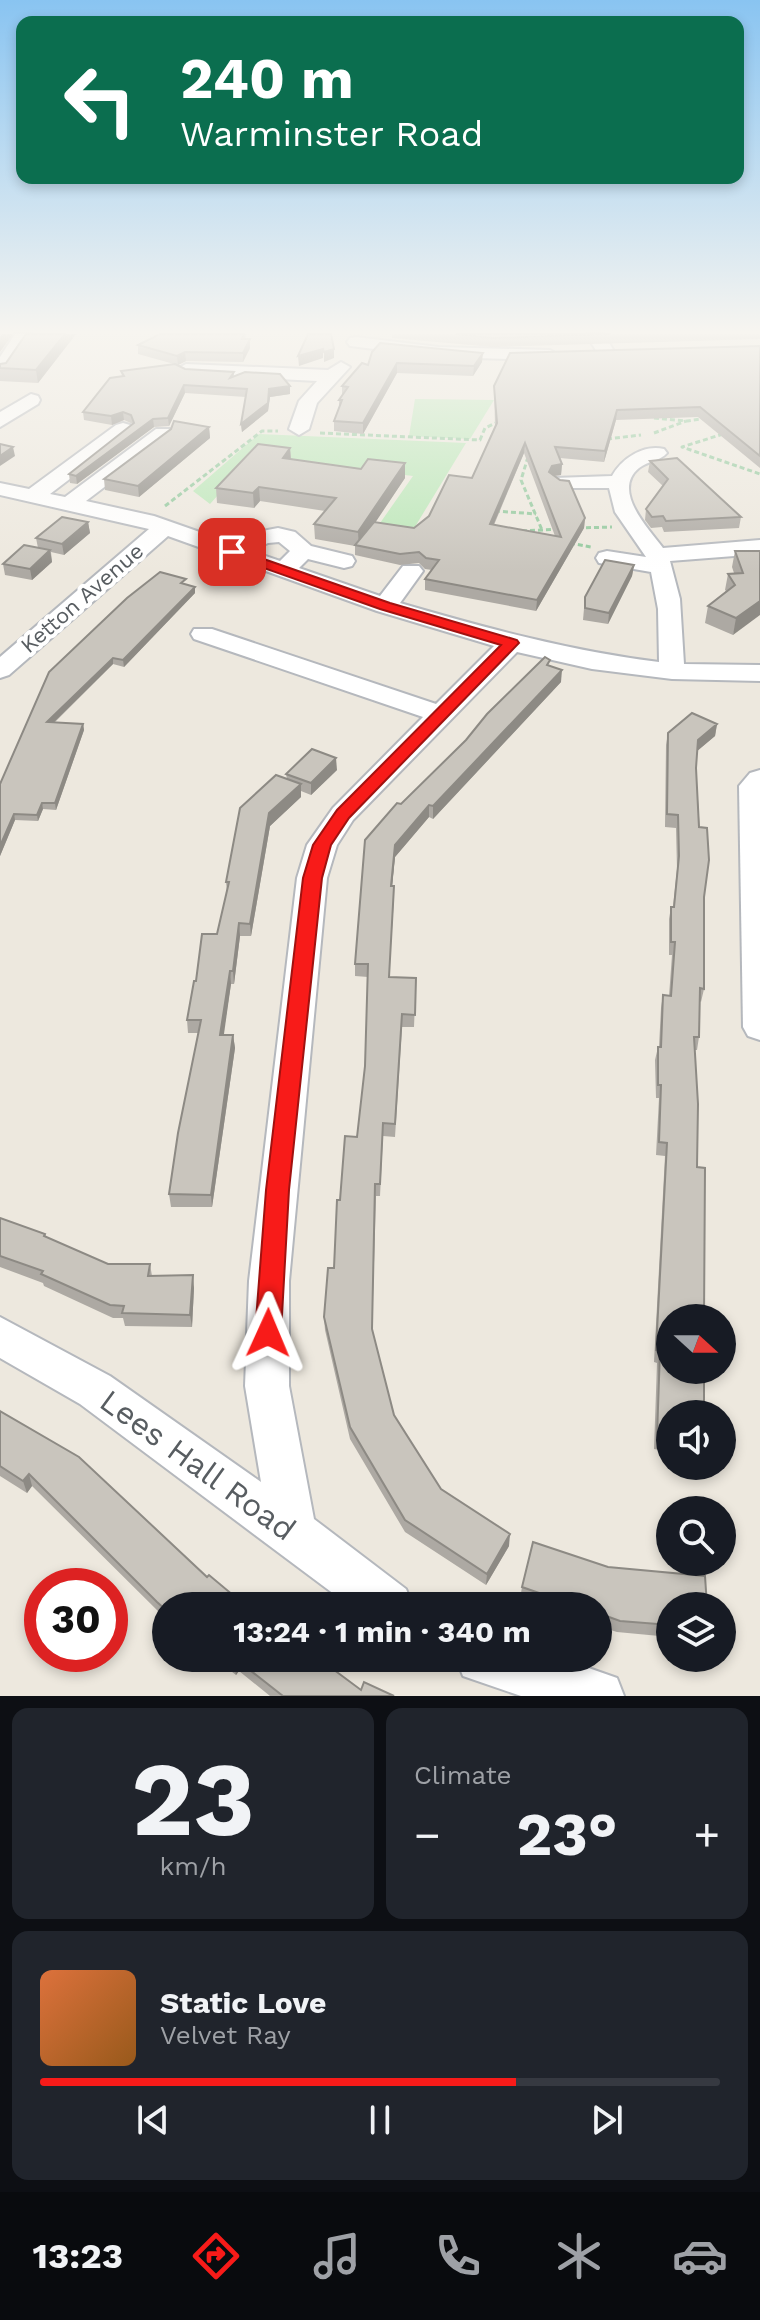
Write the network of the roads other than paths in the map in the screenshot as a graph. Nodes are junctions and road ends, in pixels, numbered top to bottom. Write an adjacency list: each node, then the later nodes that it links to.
1 (305, 413): 3 (street)
2 (123, 429): 9 (street)
3 (302, 431)
4 (163, 433): 10 (street)
5 (660, 442): 7 (street)
6 (561, 482): 7 (street)
7 (620, 482): 16 (street)
8 (0, 489): 9 (street)
9 (33, 496): 10 (street)
10 (69, 504): 11 (street)
11 (155, 524): 14 (street); 23 (street, Ketton Avenue)
12 (760, 547): 16 (street)
13 (303, 551): 14 (street); 17 (street); 18 (street)
14 (232, 552): 18 (street)
15 (607, 558): 16 (street)
16 (658, 560): 24 (street)
17 (344, 561)
18 (284, 570): 20 (street)
19 (411, 571): 20 (street)
20 (385, 606): 22 (street)
21 (203, 634): 26 (street)
22 (511, 643): 24 (street); 26 (street)
23 (0, 670)
24 (672, 671): 25 (street)
25 (760, 673)
26 (440, 714): 30 (street)
27 (760, 779): 28 (street)
28 (760, 1027)
29 (0, 1336): 30 (street, Lees Hall Road)
30 (293, 1532): 31 (street, Lees Hall Road)
31 (371, 1592)
32 (524, 1672): 33 (street)
33 (599, 1696)

